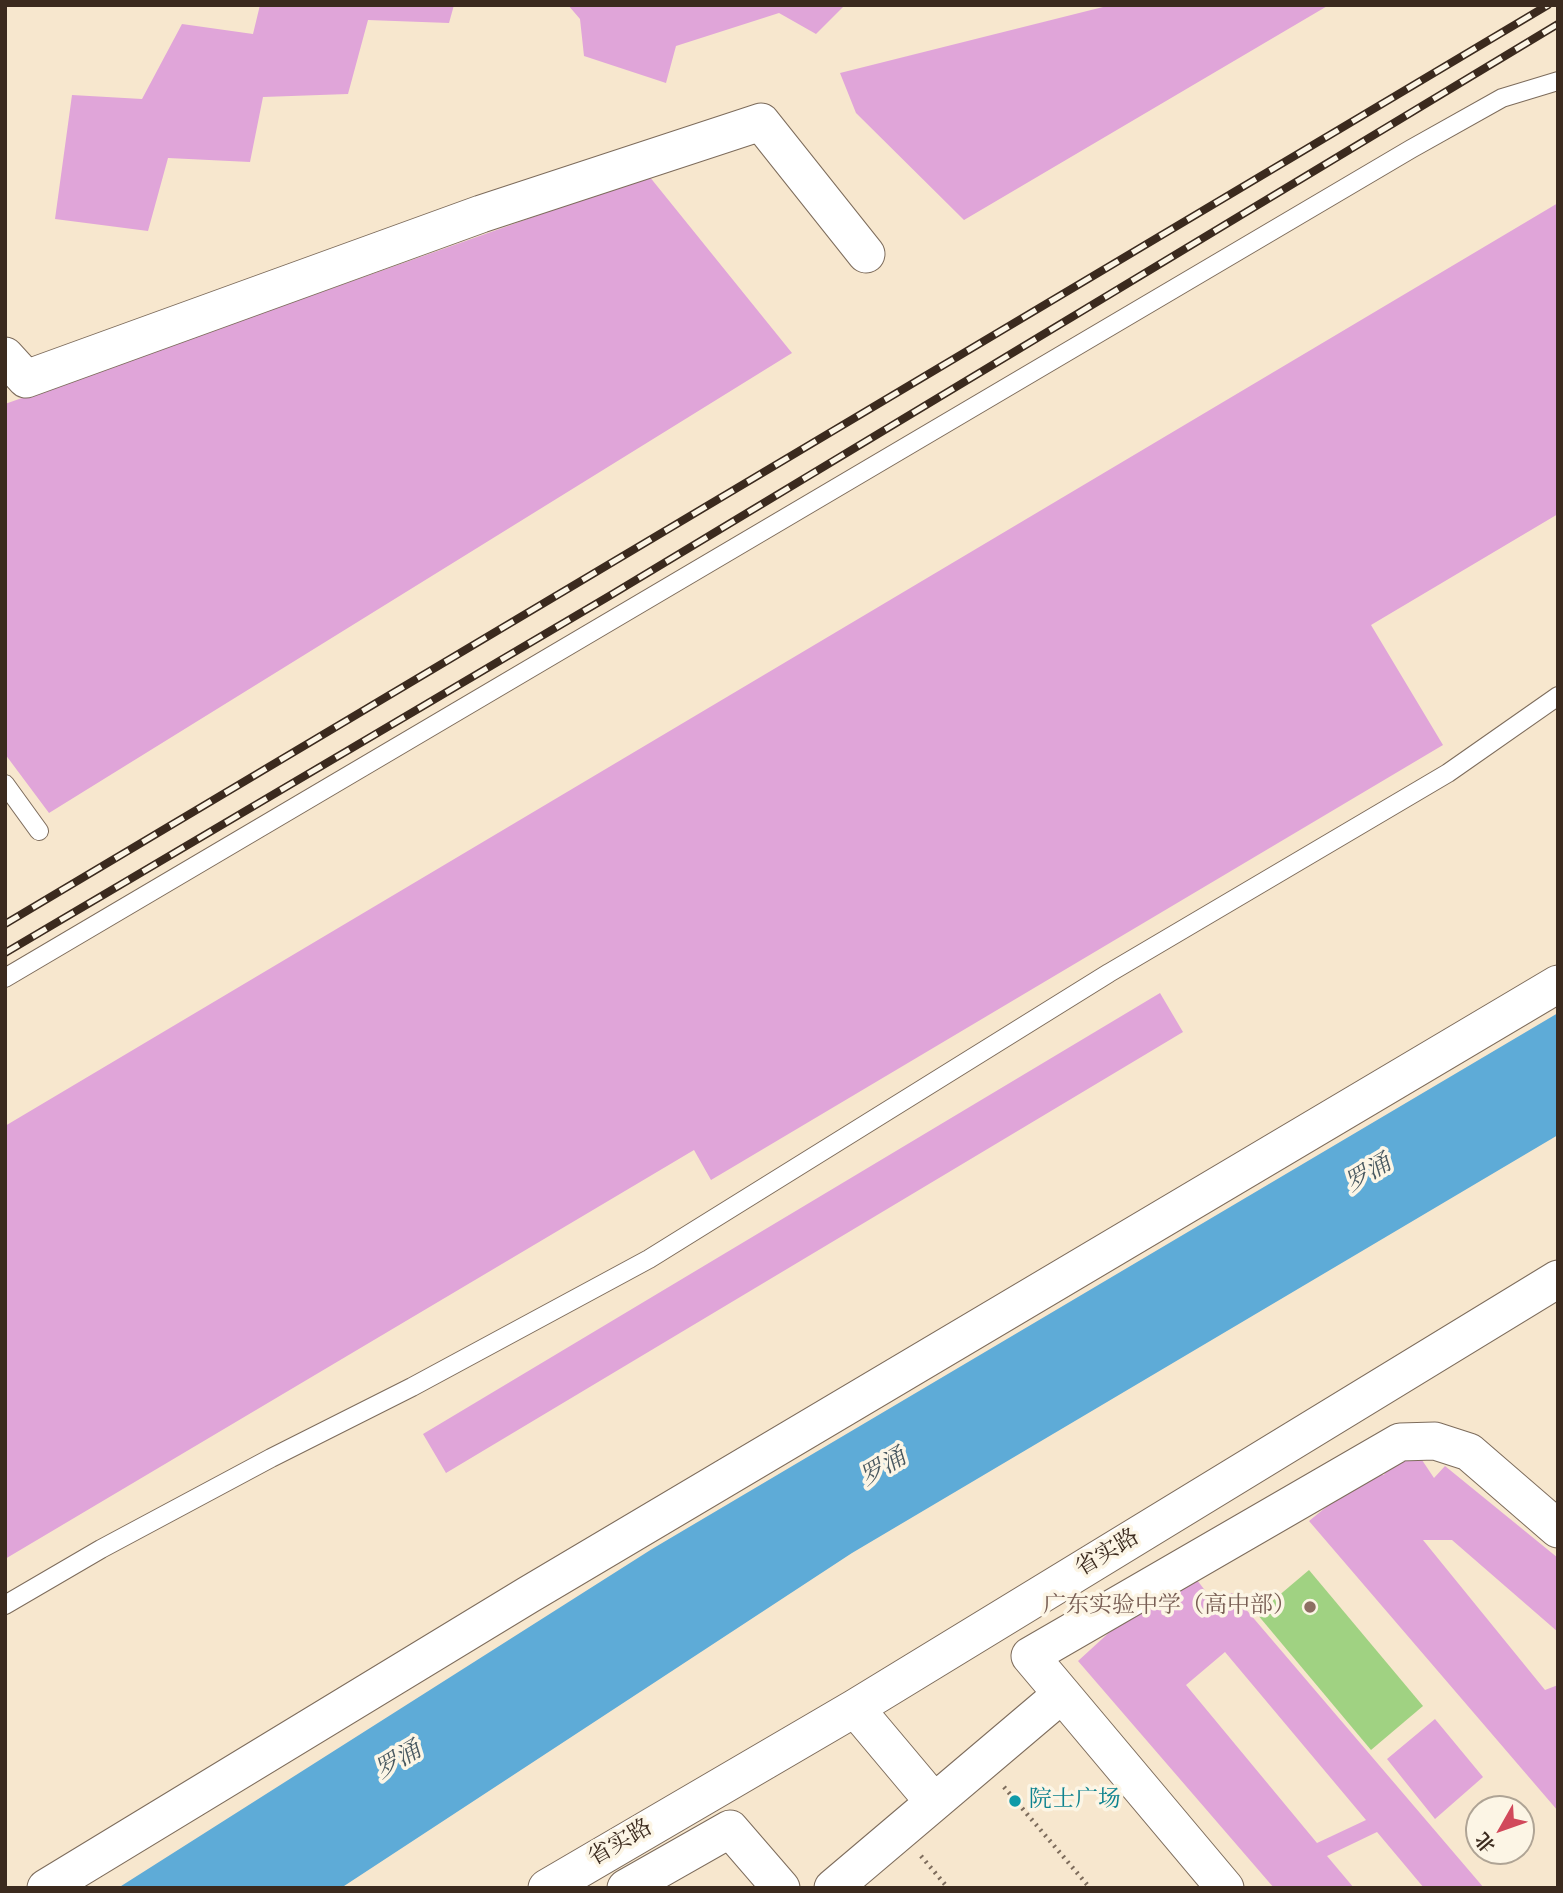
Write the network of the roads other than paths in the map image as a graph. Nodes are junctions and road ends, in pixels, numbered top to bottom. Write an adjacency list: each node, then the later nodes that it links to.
1 (1558, 81): 7 (lane)
2 (866, 254): 3 (street)
3 (5, 356)
4 (1558, 696): 11 (lane)
5 (5, 785): 6 (lane)
6 (39, 831)
7 (5, 978)
8 (1558, 984): 15 (street)
9 (1558, 1279): 13 (street, 省实路)
10 (1558, 1529): 12 (street)
11 (5, 1605)
12 (1062, 1694): 14 (street); 20 (street)
13 (855, 1708): 14 (street); 16 (street, 省实路)
14 (934, 1802): 19 (street)
15 (46, 1888)
16 (547, 1888)
17 (626, 1888): 18 (street)
18 (781, 1888)
19 (834, 1888)
20 (1225, 1888)

